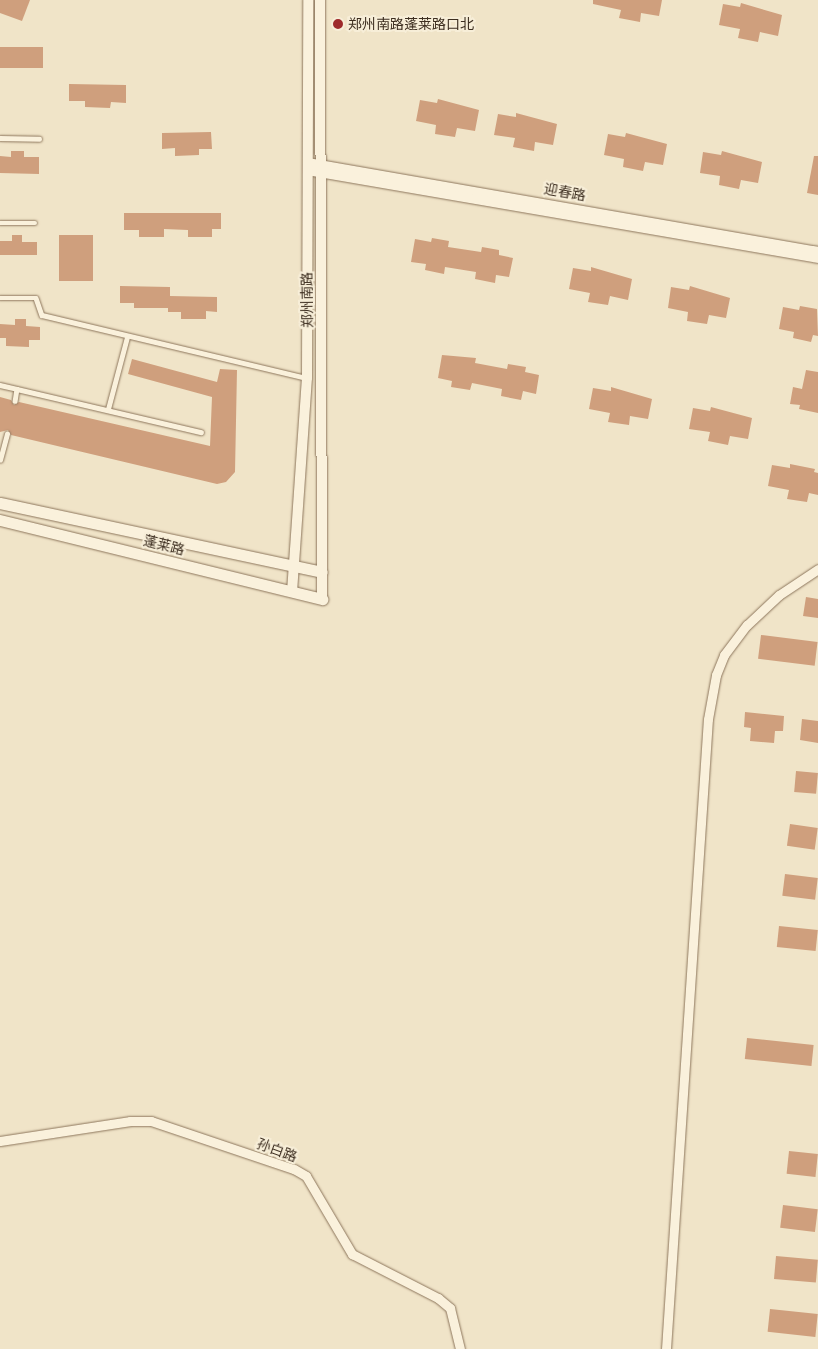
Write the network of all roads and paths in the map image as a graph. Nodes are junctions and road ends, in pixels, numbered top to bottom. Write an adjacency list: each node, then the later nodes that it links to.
1 (308, 0): 5 (street, 郑州南路)
2 (320, 0): 6 (street, 郑州南路)
3 (0, 138): 4 (lane)
4 (39, 139)
5 (308, 166): 6 (street, 迎春路); 14 (street, 郑州南路)
6 (320, 167): 7 (street, 迎春路); 26 (street, 郑州南路)
7 (381, 177): 10 (street, 迎春路); 11 (street, 迎春路)
8 (0, 224): 9 (lane)
9 (35, 224)
10 (818, 251)
11 (818, 258)
12 (0, 298): 13 (lane)
13 (126, 337): 14 (lane); 18 (lane)
14 (307, 378): 24 (street, 郑州南路)
15 (0, 385): 16 (lane)
16 (17, 389): 17 (lane); 18 (lane)
17 (15, 401)
18 (108, 409): 19 (lane)
19 (201, 432)
20 (7, 434): 21 (lane)
21 (0, 460)
22 (0, 503): 24 (main road, 蓬莱路)
23 (0, 520): 27 (main road, 蓬莱路)
24 (294, 567): 26 (main road, 蓬莱路); 27 (street, 郑州南路)
25 (818, 569): 31 (street)
26 (322, 572): 28 (street, 郑州南路)
27 (292, 592): 28 (main road, 蓬莱路)
28 (322, 599)
29 (0, 1141): 30 (street, 孙白路)
30 (460, 1349)
31 (666, 1349)

